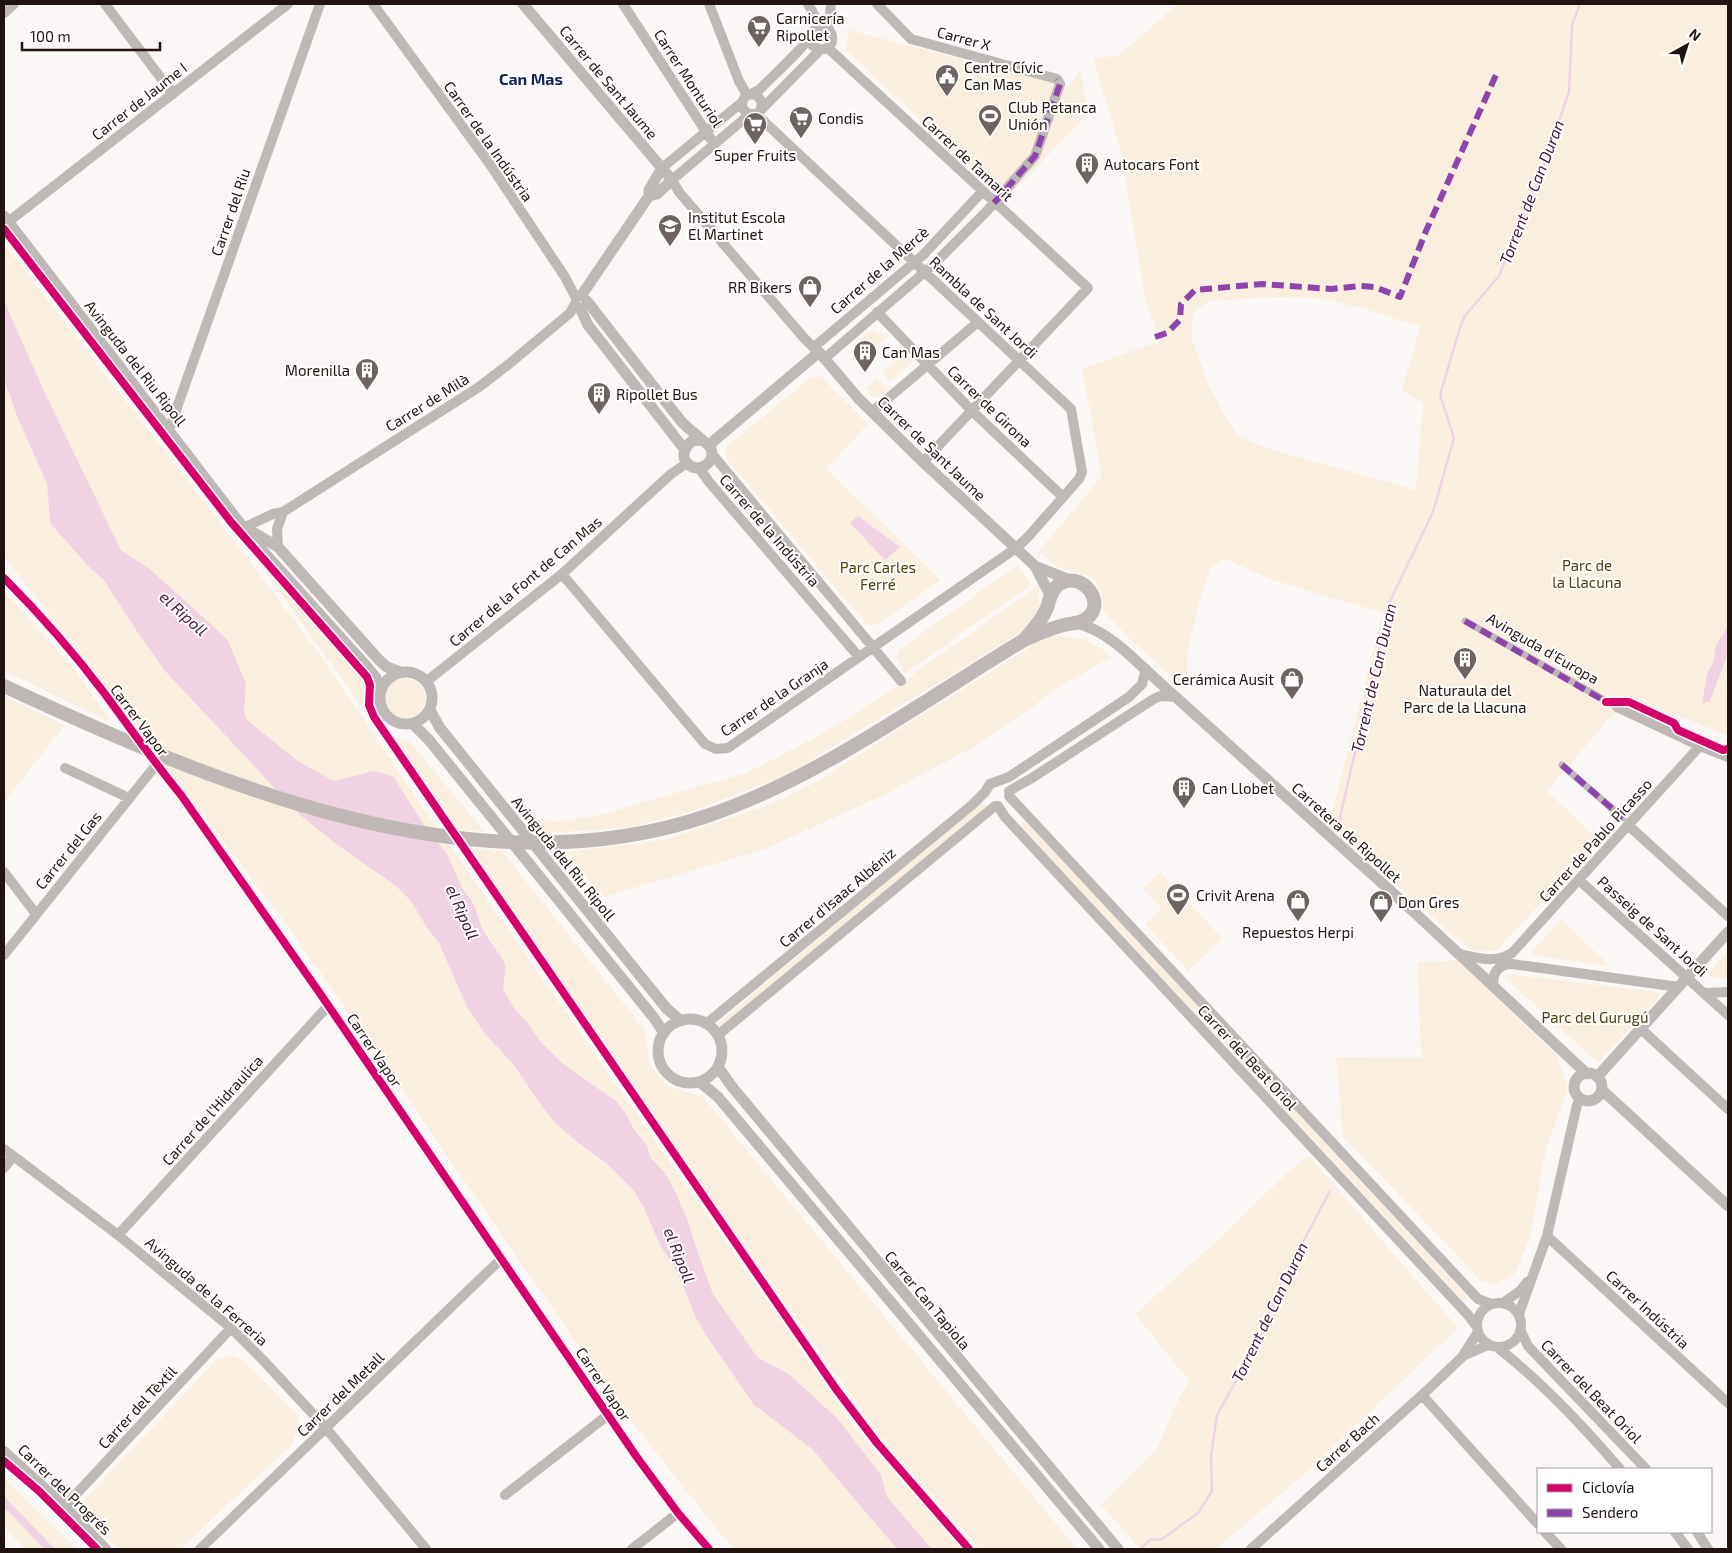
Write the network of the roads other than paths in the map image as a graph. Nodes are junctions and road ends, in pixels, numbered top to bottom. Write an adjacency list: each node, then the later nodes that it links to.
1 (14, 4): 12 (street)
2 (105, 4): 17 (street)
3 (288, 4): 17 (street, Carrer de Jaume I)
4 (320, 4): 38 (street, Carrer del Riu)
5 (373, 4): 30 (street, Carrer de la Indústria)
6 (523, 4): 22 (street, Carrer de Sant Jaume)
7 (623, 4): 20 (street, Carrer Monturiol)
8 (709, 4): 18 (street)
9 (808, 4): 13 (street)
10 (831, 4): 13 (street)
11 (877, 4): 16 (street, Carrer X)
12 (4, 13)
13 (824, 28): 14 (street); 15 (street)
14 (811, 36): 15 (street); 18 (street)
15 (824, 49): 19 (street); 24 (street, Carrer de Tamarit)
16 (1057, 79): 26 (street, Carrer de la Mercè)
17 (173, 94): 27 (street, Carrer de Jaume I)
18 (747, 97): 19 (street); 19 (street); 20 (street)
19 (756, 112): 21 (street); 28 (street, Rambla de Sant Jordi)
20 (706, 132): 21 (street, Carrer Monturiol); 22 (street)
21 (714, 144): 23 (street)
22 (662, 168): 23 (street, Carrer de Sant Jaume); 25 (street, Carrer de Milà)
23 (672, 180): 25 (street, Carrer de Milà); 33 (street, Carrer de Sant Jaume)
24 (982, 192): 26 (street, Carrer de Tamarit); 28 (street, Carrer de la Mercè)
25 (649, 196): 30 (street, Carrer de Milà)
26 (994, 203): 29 (street, Carrer de la Mercè); 34 (street, Carrer de Tamarit)
27 (6, 219): 38 (street, Avinguda del Riu Ripoll)
28 (914, 262): 29 (street, Rambla de Sant Jordi); 33 (street, Carrer de la Mercè)
29 (924, 272): 31 (street, Carrer de la Mercè); 32 (street, Rambla de Sant Jordi)
30 (580, 301): 39 (street, Carrer de la Indústria); 40 (street, Carrer de la Indústria); 45 (street, Carrer de Milà)
31 (877, 312): 33 (street, Carrer de la Mercè); 35 (street, Carrer de Girona)
32 (978, 322): 34 (street, Rambla de Sant Jordi); 35 (street)
33 (819, 353): 37 (street, Carrer de Sant Jaume); 39 (street)
34 (1019, 361): 36 (street); 44 (street, Rambla de Sant Jordi)
35 (927, 366): 36 (street, Carrer de Girona); 37 (street)
36 (972, 411): 41 (street); 44 (street, Carrer de Girona)
37 (872, 412): 41 (street, Carrer de Sant Jaume)
38 (169, 430): 46 (street, Avinguda del Riu Ripoll)
39 (707, 446): 40 (street); 43 (street); 59 (street, Carrer de la Indústria)
40 (684, 450): 42 (street)
41 (923, 462): 48 (street, Carrer de Sant Jaume)
42 (687, 463): 43 (street); 50 (street, Carrer de la Font de Can Mas)
43 (699, 468): 60 (street, Carrer de la Indústria)
44 (1063, 497): 48 (street, Rambla de Sant Jordi)
45 (283, 512): 46 (street, Carrer de Milà); 47 (street)
46 (245, 527): 47 (street, Avinguda del Riu Ripoll); 66 (street, Avinguda del Riu Ripoll)
47 (278, 547): 62 (street, Avinguda del Riu Ripoll)
48 (1016, 548): 49 (street, Carrer de Sant Jaume); 59 (street, Carrer de la Granja)
49 (1036, 566): 52 (street, Carrer de Sant Jaume); 53 (street, Carrer de Sant Jaume)
50 (562, 574): 60 (street, Carrer de la Granja); 63 (street, Carrer de la Font de Can Mas)
51 (4, 578): 73 (street, Carrer Vapor)
52 (1070, 580): 53 (main road); 54 (main road)
53 (1049, 600): 56 (main road); 58 (main road)
54 (1092, 612): 56 (main road); 57 (street, Carretera de Ripollet)
55 (1464, 621): 68 (street, Avinguda d'Europa)
56 (1072, 623): 57 (street, Carretera de Ripollet); 58 (main road)
57 (1108, 637): 61 (street, Carretera de Ripollet)
58 (1024, 640): 65 (main road)
59 (873, 647): 60 (street, Carrer de la Granja); 64 (street, Carrer de la Indústria)
60 (859, 657)
61 (1146, 669): 67 (street, Carretera de Ripollet); 76 (street, Carrer d'Isaac Albéniz)
62 (400, 672): 63 (street); 66 (street)
63 (427, 681): 69 (street)
64 (900, 681)
65 (4, 686)
66 (381, 690): 70 (street)
67 (1177, 697): 78 (street, Carrer d'Isaac Albéniz); 87 (street, Carretera de Ripollet)
68 (1617, 707): 71 (street, Avinguda d'Europa)
69 (430, 710): 70 (street); 97 (street, Avinguda del Riu Ripoll)
70 (413, 724): 100 (street, Avinguda del Riu Ripoll)
71 (1700, 746): 72 (street, Avinguda d'Europa); 81 (street, Carrer de Pablo Picasso)
72 (1728, 758)
73 (156, 765): 79 (street, Carrer del Gas); 95 (street, Carrer Vapor)
74 (1562, 765): 81 (street)
75 (65, 768): 79 (street)
76 (996, 782): 77 (street, Carrer d'Isaac Albéniz); 78 (street)
77 (985, 792): 80 (street); 98 (street, Carrer d'Isaac Albéniz)
78 (1009, 794): 80 (street, Carrer d'Isaac Albéniz); 119 (street, Carrer del Beat Oriol)
79 (129, 798): 84 (street, Carrer del Gas)
80 (996, 806): 101 (street, Carrer d'Isaac Albéniz); 122 (street, Carrer del Beat Oriol)
81 (1626, 822): 83 (street, Carrer de Pablo Picasso); 85 (street)
82 (4, 872): 84 (street)
83 (1579, 880): 89 (street, Carrer de Pablo Picasso); 90 (street, Passeig de Sant Jordi)
84 (36, 914): 88 (street, Carrer del Gas)
85 (1728, 916)
86 (1728, 932): 90 (street)
87 (1459, 954): 89 (street); 91 (street, Carretera de Ripollet)
88 (4, 955)
89 (1512, 958): 91 (street, Carrer de Pablo Picasso); 92 (street)
90 (1687, 977): 92 (street); 94 (street, Passeig de Sant Jordi)
91 (1494, 987): 102 (street, Carretera de Ripollet)
92 (1678, 987): 99 (street)
93 (1728, 992): 94 (street)
94 (1705, 993): 96 (street, Passeig de Sant Jordi)
95 (328, 1006): 114 (street, Carrer de l'Hidraulica); 116 (street, Carrer Vapor)
96 (1728, 1015)
97 (681, 1021): 98 (street); 100 (street)
98 (706, 1024): 101 (street)
99 (1641, 1029): 104 (street); 109 (street)
100 (664, 1033): 105 (street)
101 (718, 1035): 103 (street)
102 (1563, 1051): 104 (street, Carretera de Ripollet); 106 (street, Carretera de Ripollet)
103 (718, 1067): 105 (street); 146 (street, Carrer Can Tapiola)
104 (1592, 1075): 106 (street); 107 (street)
105 (700, 1082): 145 (street, Carrer Can Tapiola)
106 (1575, 1083): 108 (street)
107 (1602, 1090): 108 (street); 113 (street)
108 (1580, 1099): 115 (street)
109 (1728, 1109)
110 (4, 1148): 111 (street, Avinguda de la Ferreria)
111 (13, 1156): 112 (street); 114 (street, Avinguda de la Ferreria)
112 (4, 1168)
113 (1728, 1206)
114 (118, 1235): 121 (street, Avinguda de la Ferreria)
115 (1547, 1236): 117 (street); 127 (street, Carrer Indústria)
116 (501, 1259): 128 (street, Carrer Vapor); 129 (street, Carrer del Metall)
117 (1534, 1273): 118 (street); 120 (street)
118 (1503, 1303): 119 (street); 120 (street)
119 (1492, 1304): 122 (street)
120 (1519, 1314): 123 (street, Carrer del Beat Oriol)
121 (231, 1328): 129 (street, Avinguda de la Ferreria); 134 (street, Carrer del Tèxtil)
122 (1478, 1330): 124 (street, Carrer del Beat Oriol); 125 (street, Carrer Bach)
123 (1521, 1331): 124 (street, Carrer del Beat Oriol); 132 (street, Carrer del Beat Oriol)
124 (1493, 1346): 125 (street, Carrer Bach); 131 (street, Carrer del Beat Oriol)
125 (1462, 1356): 126 (street, Carrer Bach)
126 (1422, 1395): 136 (street); 147 (street, Carrer Bach)
127 (1728, 1403)
128 (608, 1414): 133 (street); 135 (street, Carrer Vapor)
129 (325, 1427): 140 (street, Avinguda de la Ferreria); 142 (street, Carrer del Metall)
130 (4, 1451): 134 (street, Carrer del Progrés)
131 (1619, 1468)
132 (1645, 1468)
133 (505, 1495)
134 (65, 1506): 141 (street, Carrer del Progrés)
135 (678, 1513): 143 (street); 144 (street, Carrer Vapor)
136 (1537, 1523)
137 (1546, 1533): 148 (street)
138 (1676, 1533): 149 (street)
139 (1698, 1533): 150 (street)
140 (422, 1548)
141 (106, 1549)
142 (200, 1549)
143 (632, 1549)
144 (709, 1549)
145 (1099, 1549)
146 (1118, 1549)
147 (1251, 1549)
148 (1561, 1549)
149 (1688, 1549)
150 (1708, 1549)

